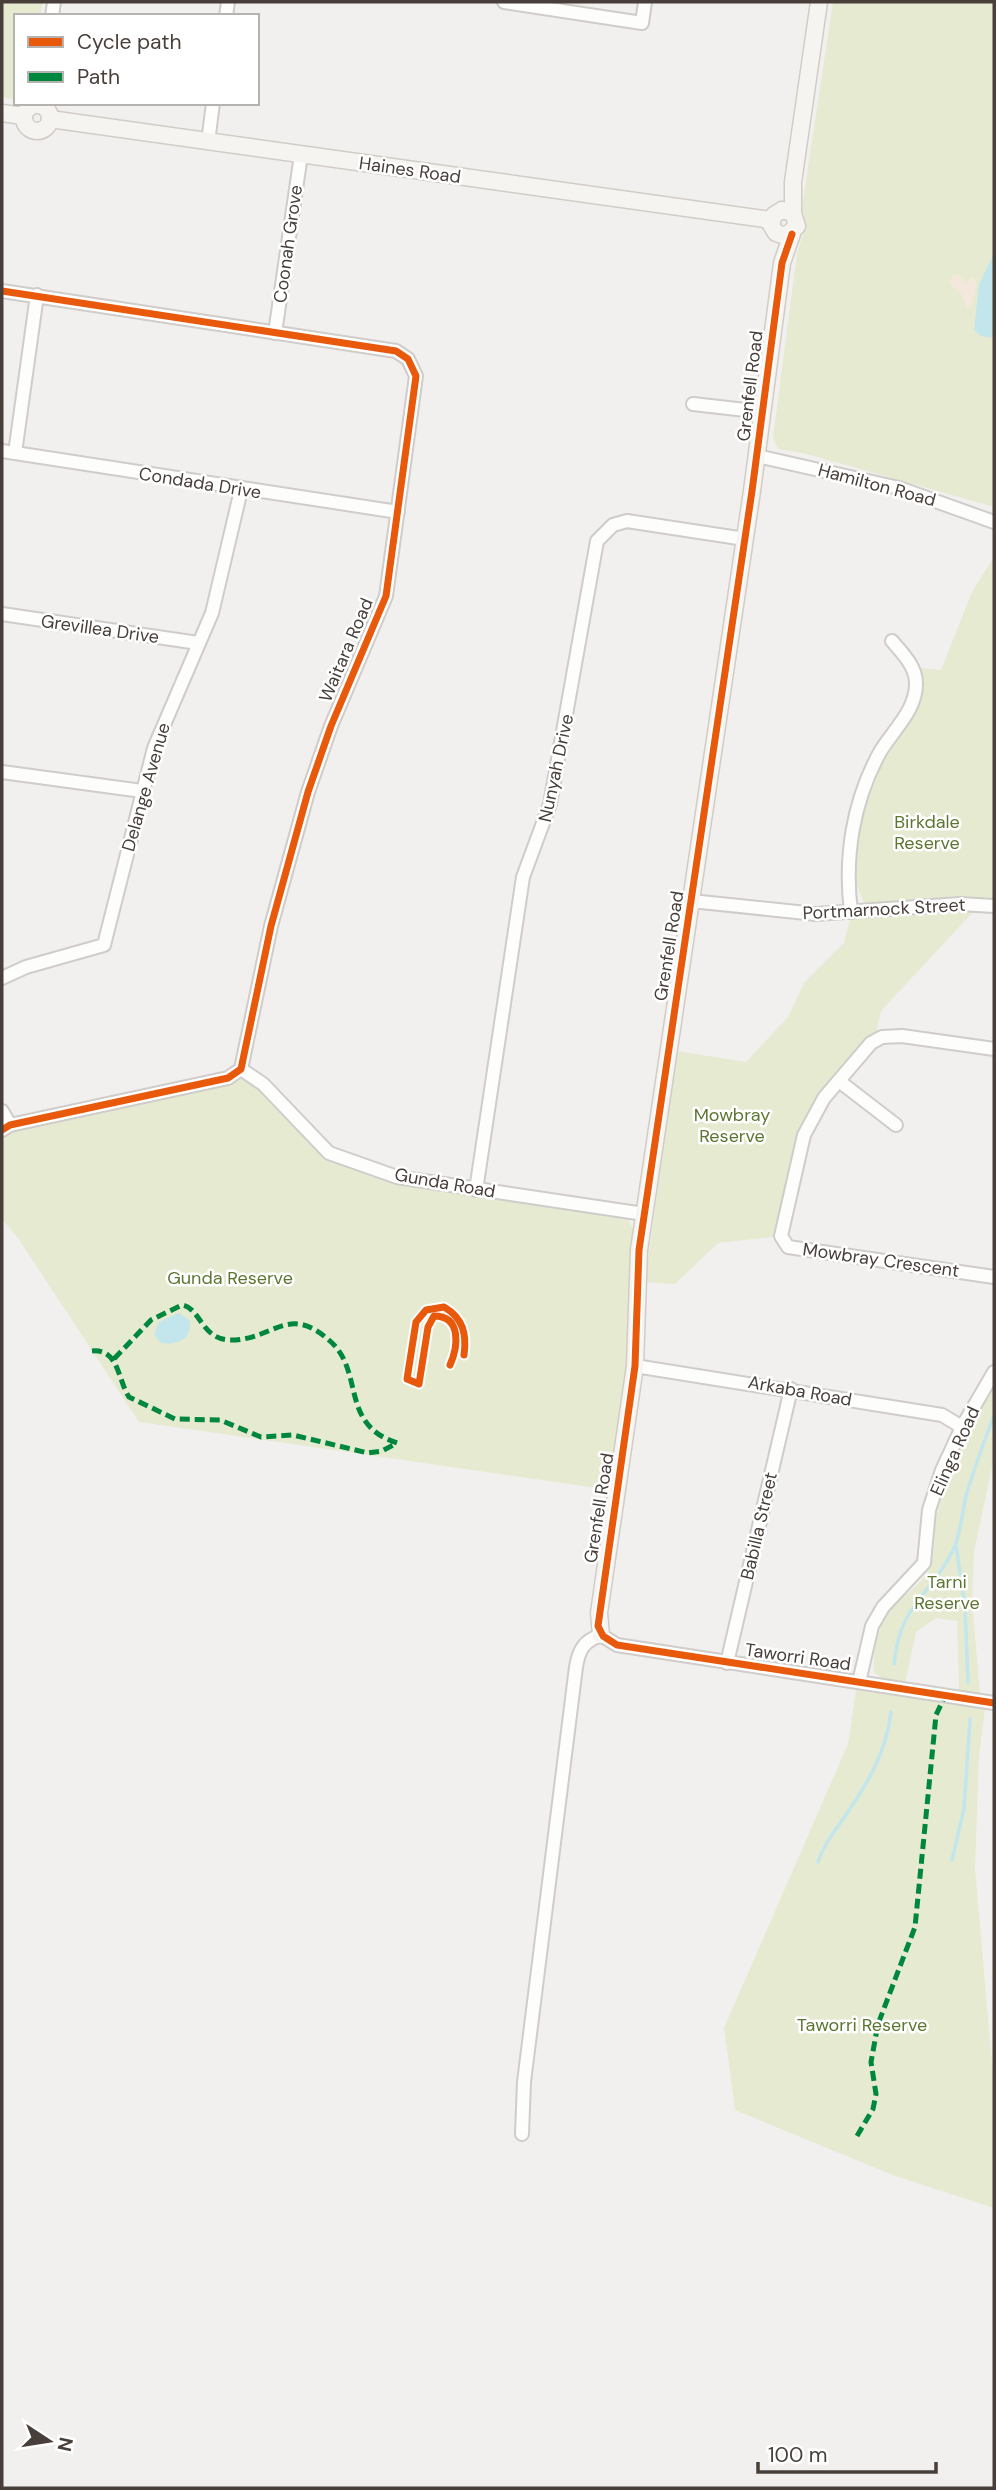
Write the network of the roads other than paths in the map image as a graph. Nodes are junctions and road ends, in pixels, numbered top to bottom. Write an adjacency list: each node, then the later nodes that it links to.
1 (504, 2): 2 (street)
2 (645, 2)
3 (819, 2): 12 (street, Grenfell Road)
4 (36, 105): 8 (street)
5 (40, 105): 9 (street)
6 (213, 105): 10 (street)
7 (2, 113): 8 (street)
8 (24, 116): 9 (street)
9 (50, 119): 10 (street, Haines Road)
10 (208, 142): 11 (street, Haines Road)
11 (301, 155): 12 (street, Haines Road); 15 (street, Coonah Grove)
12 (783, 222): 17 (street, Grenfell Road)
13 (2, 290): 14 (street, Waitara Road)
14 (37, 295): 15 (street, Waitara Road); 18 (street)
15 (275, 333): 21 (street, Waitara Road)
16 (693, 404): 17 (street)
17 (763, 412): 19 (street, Grenfell Road)
18 (8, 452): 20 (street, Condada Drive)
19 (757, 456): 22 (street, Hamilton Road); 23 (street, Grenfell Road)
20 (241, 490): 21 (street, Condada Drive); 26 (street, Delange Avenue)
21 (398, 512): 34 (street, Waitara Road)
22 (994, 522)
23 (745, 539): 29 (street, Grenfell Road); 39 (street, Nunyah Drive)
24 (2, 614): 26 (street, Grevillea Drive)
25 (892, 641): 31 (street)
26 (198, 643): 28 (street, Delange Avenue)
27 (2, 772): 28 (street)
28 (142, 791): 32 (street, Delange Avenue)
29 (691, 901): 31 (street, Portmarnock Street); 40 (street, Grenfell Road)
30 (994, 906): 31 (street, Portmarnock Street)
31 (851, 912)
32 (2, 978)
33 (994, 1049): 35 (street, Mowbray Crescent)
34 (240, 1069): 38 (street); 39 (street, Gunda Road)
35 (839, 1082): 37 (street); 41 (street, Mowbray Crescent)
36 (2, 1111): 38 (street)
37 (897, 1125)
38 (6, 1127)
39 (476, 1189): 40 (street, Gunda Road)
40 (644, 1214): 42 (street, Grenfell Road)
41 (994, 1277)
42 (635, 1366): 44 (street, Arkaba Road); 46 (street, Grenfell Road)
43 (994, 1372): 45 (street, Elinga Road)
44 (791, 1389): 45 (street, Arkaba Road); 47 (street, Babilla Street)
45 (961, 1427): 48 (street, Elinga Road)
46 (601, 1635): 47 (street, Taworri Road); 50 (street)
47 (727, 1662): 48 (street, Taworri Road)
48 (859, 1682): 49 (street, Taworri Road)
49 (994, 1703)
50 (522, 2134)

